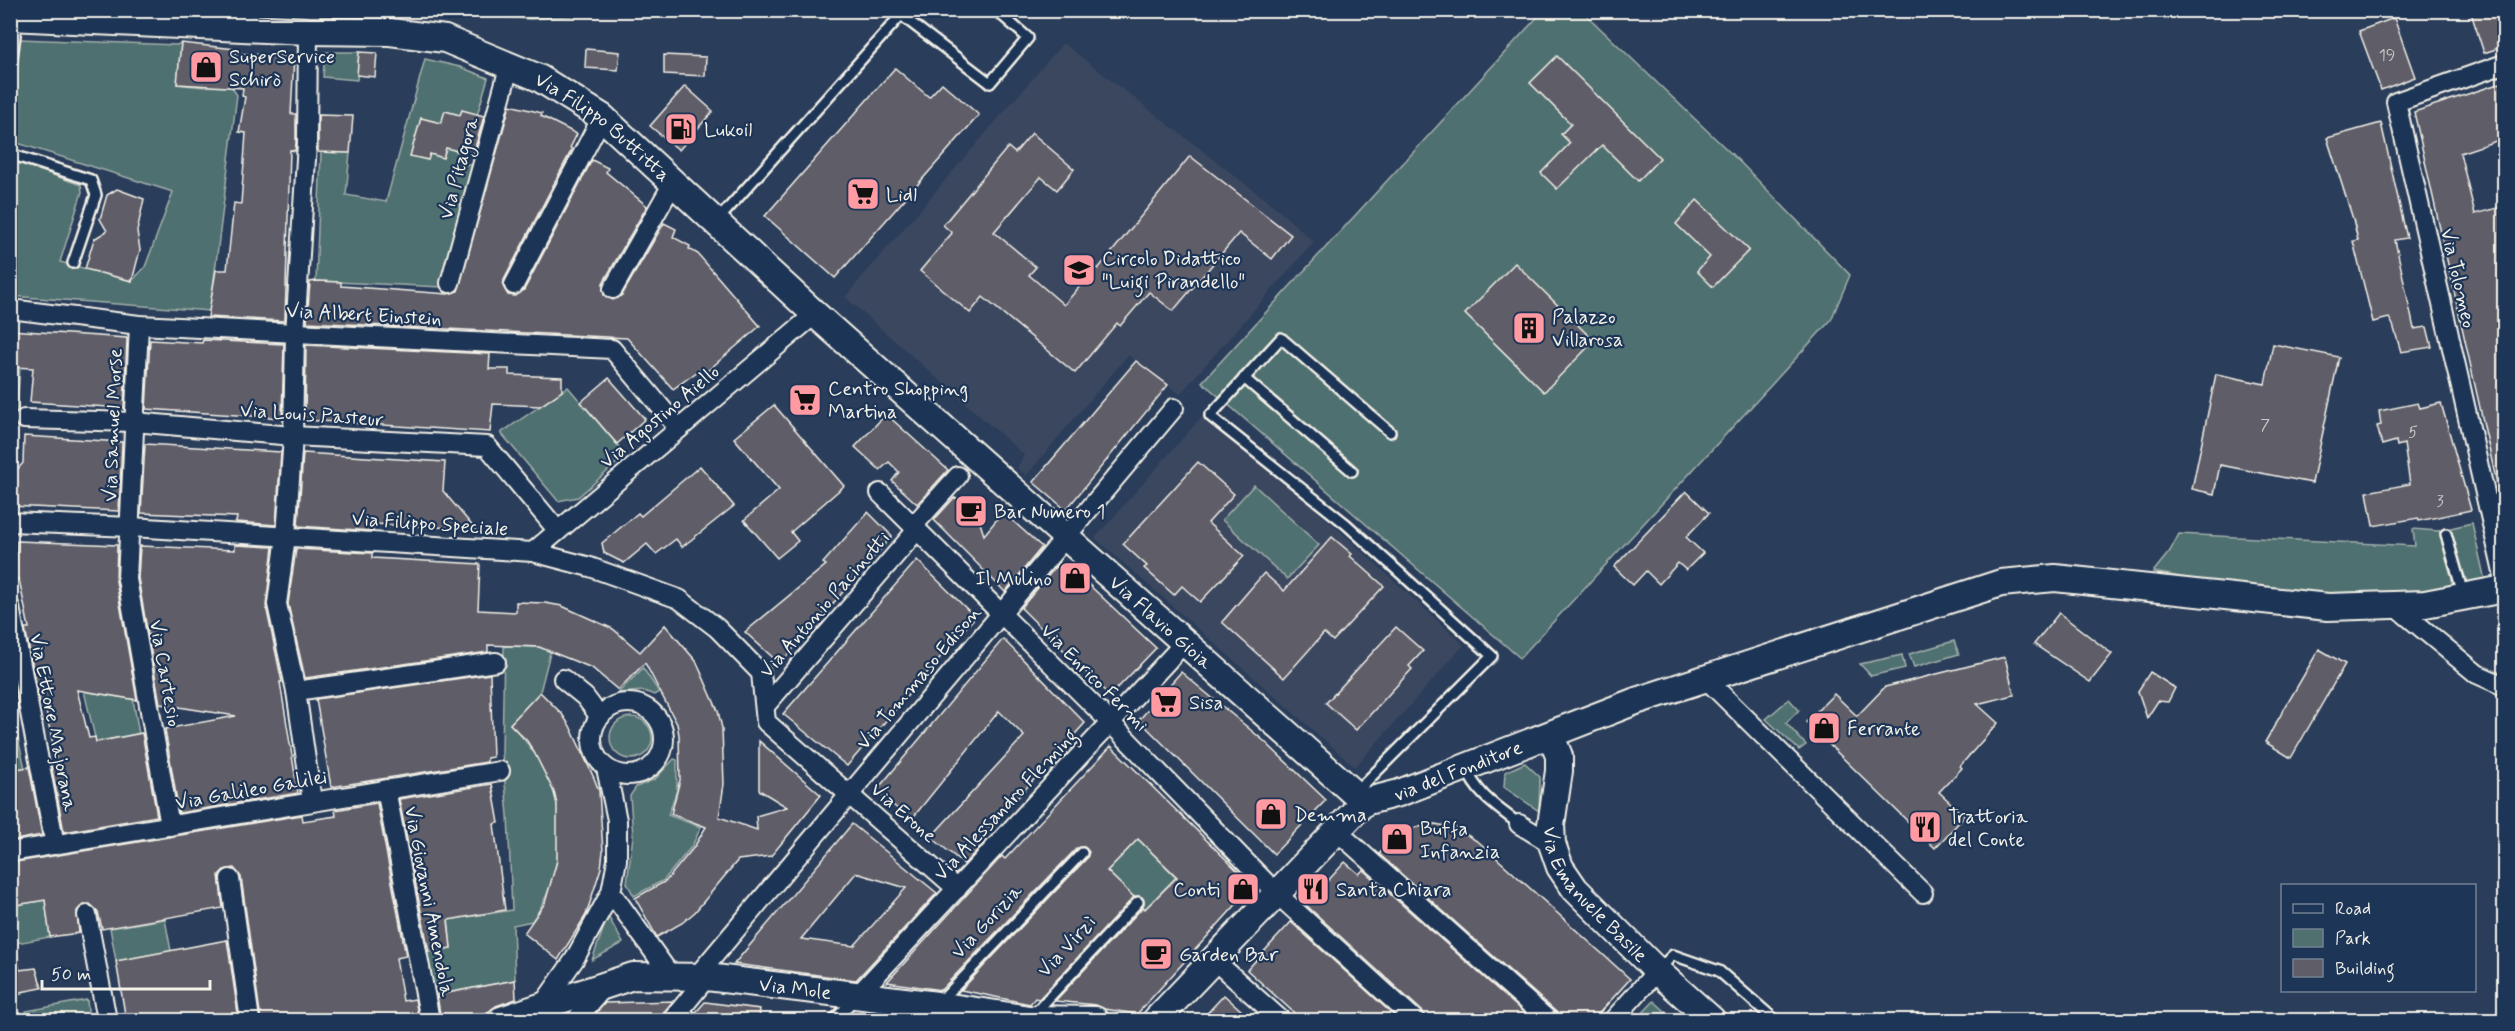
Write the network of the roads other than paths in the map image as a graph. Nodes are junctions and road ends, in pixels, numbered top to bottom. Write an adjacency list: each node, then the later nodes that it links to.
1 (928, 10): 3 (lane)
2 (996, 10): 3 (lane)
3 (901, 15): 12 (lane)
4 (14, 17): 5 (main road, Via Filippo Buttitta); 8 (lane)
5 (308, 31): 6 (main road, Via Filippo Buttitta); 20 (street)
6 (510, 64): 9 (main road, Via Filippo Buttitta); 14 (street, Via Pitagora)
7 (2505, 64): 39 (street, Via Tolomeo)
8 (10, 73)
9 (602, 117): 11 (main road, Via Filippo Buttitta); 15 (street)
10 (10, 154): 13 (lane)
11 (673, 183): 12 (main road, Via Filippo Buttitta); 16 (street)
12 (716, 223): 18 (main road, Via Filippo Buttitta)
13 (73, 263)
14 (450, 283)
15 (514, 285)
16 (614, 289)
17 (10, 309): 19 (street, Via Albert Einstein)
18 (814, 314): 25 (street, Via Agostino Aiello); 37 (main road, Via Filippo Buttitta)
19 (139, 325): 20 (street, Via Albert Einstein); 24 (street, Via Samuel Morse)
20 (295, 334): 25 (street, Via Albert Einstein); 27 (street)
21 (1244, 378): 26 (lane); 28 (lane); 60 (lane)
22 (1174, 408): 37 (street, Via Tommaso Edison)
23 (24, 419): 24 (street, Via Louis Pasteur)
24 (134, 422): 27 (street, Via Louis Pasteur); 32 (street, Via Samuel Morse)
25 (679, 429): 34 (street, Via Agostino Aiello)
26 (1390, 432)
27 (293, 436): 34 (street, Via Louis Pasteur); 36 (street)
28 (1352, 471)
29 (958, 476): 33 (street, Via Antonio Pacinotti)
30 (880, 493): 33 (street, Via Enrico Fermi)
31 (10, 522): 32 (street, Via Filippo Speciale)
32 (130, 527): 36 (street, Via Filippo Speciale); 63 (street, Via Cartesio)
33 (915, 528): 44 (street, Via Enrico Fermi); 51 (street, Via Antonio Pacinotti)
34 (558, 531): 38 (street, Via Agostino Aiello)
35 (2446, 534): 41 (lane)
36 (286, 536): 38 (street, Via Filippo Speciale); 50 (street)
37 (1065, 536): 44 (street, Via Tommaso Edison); 45 (main road, Via Flavio Gioia)
38 (533, 552): 51 (street, Via Filippo Speciale)
39 (2505, 577)
40 (2505, 589): 41 (main road, via del Fonditore)
41 (2463, 597): 42 (main road, via del Fonditore)
42 (2394, 605): 48 (main road, via del Fonditore); 49 (street)
43 (10, 607): 66 (street, Via Ettore Majorana)
44 (1000, 614): 53 (street, Via Enrico Fermi); 59 (street, Via Tommaso Edison)
45 (1185, 642): 53 (street, Via Alessandro Fleming); 60 (main road, Via Flavio Gioia)
46 (496, 662): 50 (street)
47 (563, 679): 52 (street)
48 (1706, 679): 54 (main road, via del Fonditore); 72 (street)
49 (2505, 686)
50 (296, 692): 61 (street)
51 (766, 714): 59 (street, Via Erone)
52 (600, 717): 55 (street); 55 (street)
53 (1111, 723): 70 (street, Via Alessandro Fleming); 73 (street, Via Enrico Fermi)
54 (1551, 736): 56 (main road, via del Fonditore); 65 (main road, Via Emanuele Basile)
55 (606, 768): 71 (street)
56 (1466, 768): 60 (main road, via del Fonditore); 62 (lane)
57 (500, 771): 58 (street, Via Galileo Galilei)
58 (386, 789): 61 (street, Via Galileo Galilei); 87 (street, Via Giovanni Amendola)
59 (849, 795): 70 (street, Via Erone); 79 (street, Via Tommaso Edison)
60 (1359, 798): 64 (main road)
61 (312, 801): 63 (street, Via Galileo Galilei)
62 (1519, 824): 65 (street)
63 (170, 826): 66 (street, Via Galileo Galilei)
64 (1337, 831): 73 (main road); 96 (street)
65 (1552, 844): 77 (main road, Via Emanuele Basile)
66 (55, 845): 67 (street, Via Galileo Galilei)
67 (10, 852)
68 (1082, 853): 83 (lane, Via Gorizia)
69 (230, 879): 86 (street)
70 (957, 889): 81 (street, Via Alessandro Fleming)
71 (611, 892): 78 (street); 82 (street)
72 (1923, 893)
73 (1277, 894): 76 (main road); 95 (street, Via Enrico Fermi)
74 (1138, 902): 91 (lane, Via Virzì)
75 (87, 915): 85 (street)
76 (1214, 960): 93 (main road); 94 (street)
77 (1658, 971): 97 (street); 98 (main road, Via Emanuele Basile); 99 (lane)
78 (671, 976): 79 (main road, Via Mole); 80 (main road, Via Mole)
79 (702, 977): 81 (main road, Via Mole); 84 (street, Via Tommaso Edison)
80 (605, 986): 82 (main road, Via Mole); 89 (street)
81 (857, 996): 83 (main road, Via Mole); 90 (lane)
82 (541, 1007): 88 (main road, Via Mole)
83 (930, 1013): 91 (main road, Via Mole)
84 (683, 1017)
85 (107, 1020)
86 (250, 1020)
87 (430, 1020)
88 (501, 1020)
89 (576, 1020)
90 (834, 1020)
91 (1029, 1020): 92 (main road, Via Mole)
92 (1095, 1020)
93 (1156, 1020)
94 (1281, 1020)
95 (1415, 1020)
96 (1548, 1020)
97 (1612, 1020)
98 (1713, 1020)
99 (1775, 1020)

